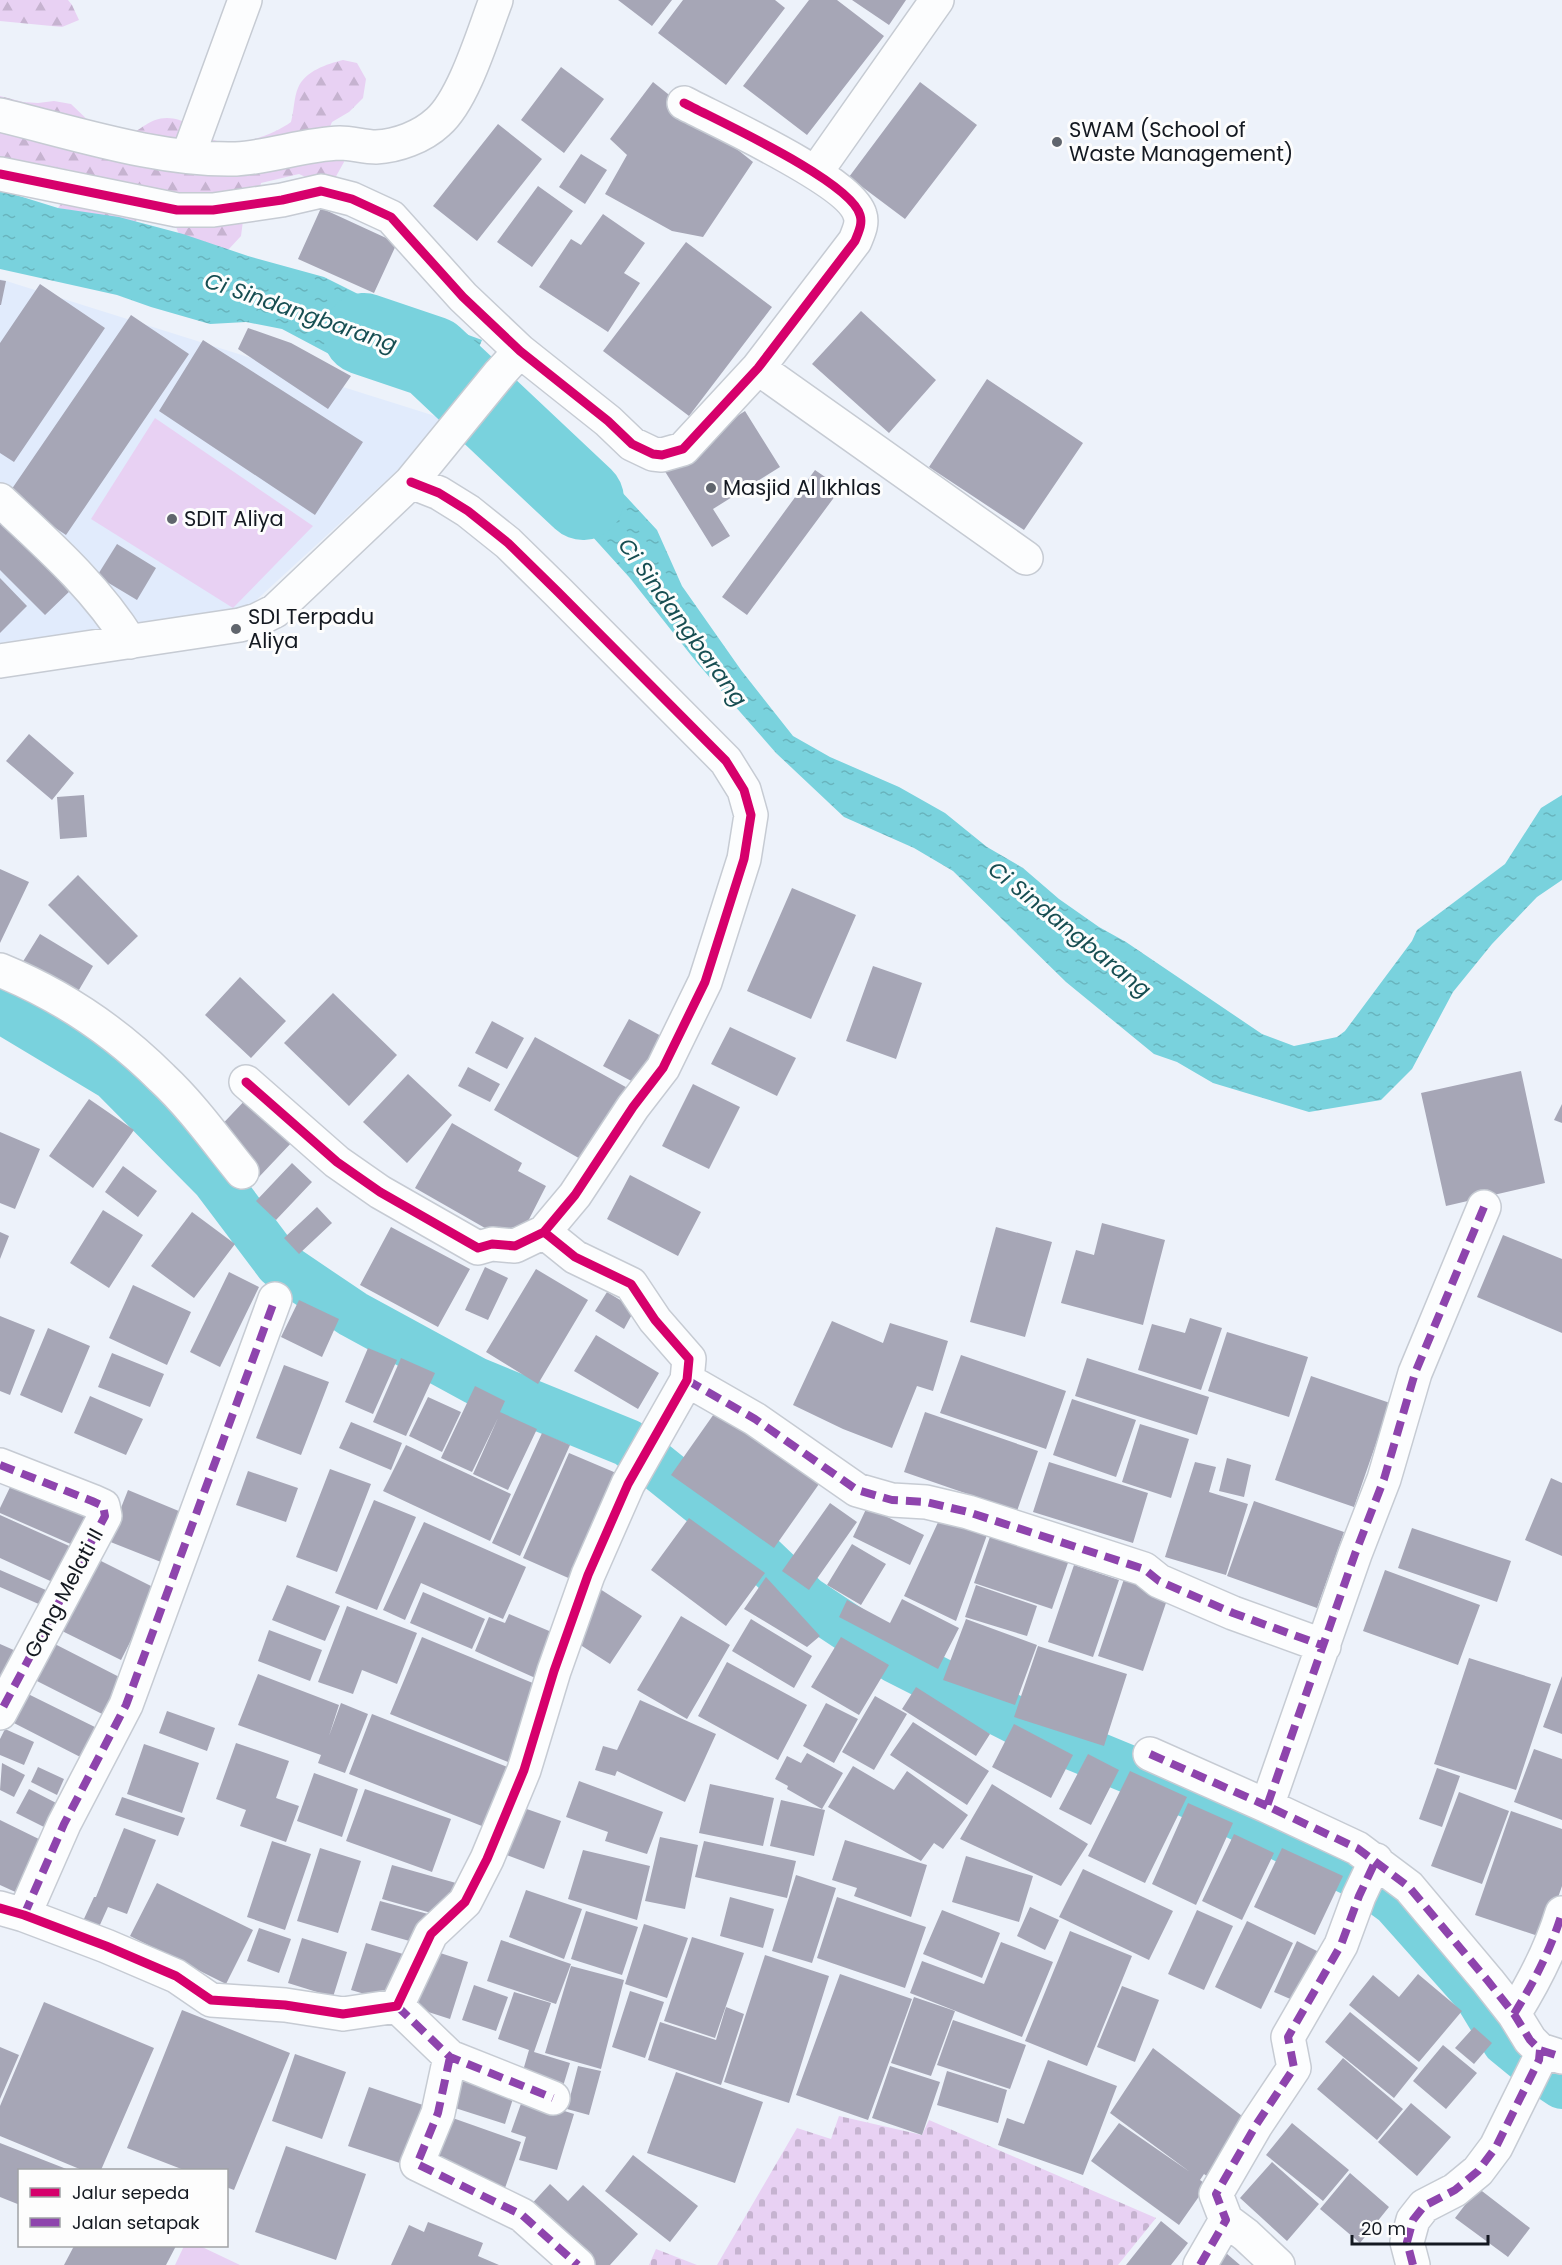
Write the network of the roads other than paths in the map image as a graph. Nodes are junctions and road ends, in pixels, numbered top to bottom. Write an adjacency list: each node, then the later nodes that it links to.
1 (245, 0): 6 (street)
2 (496, 0): 6 (street)
3 (937, 0): 7 (street)
4 (684, 104): 7 (street)
5 (0, 115): 6 (street)
6 (188, 156)
7 (816, 171): 10 (street)
8 (0, 174): 9 (street)
9 (510, 362): 10 (street); 11 (street)
10 (758, 368): 13 (street)
11 (411, 482): 14 (street); 20 (street)
12 (7, 506): 14 (street)
13 (1026, 558)
14 (130, 642): 15 (street)
15 (0, 661)
16 (0, 970): 18 (street)
17 (246, 1082): 20 (street)
18 (242, 1172)
19 (1484, 1207): 24 (street)
20 (544, 1232): 22 (street)
21 (275, 1299): 29 (street)
22 (687, 1380): 24 (street); 31 (street)
23 (0, 1465): 25 (street, Gang Melati II)
24 (1324, 1646): 27 (street)
25 (0, 1713)
26 (1150, 1754): 27 (street)
27 (1267, 1806): 28 (street)
28 (1368, 1876): 32 (street); 36 (street)
29 (12, 1912): 31 (street)
30 (1562, 1913): 32 (street)
31 (397, 2006): 34 (street)
32 (1514, 2014): 33 (street)
33 (1551, 2054): 40 (street)
34 (450, 2057): 35 (street); 37 (street)
35 (553, 2098)
36 (1226, 2220): 38 (street); 39 (street)
37 (579, 2265)
38 (1200, 2265)
39 (1278, 2265)
40 (1413, 2265)

